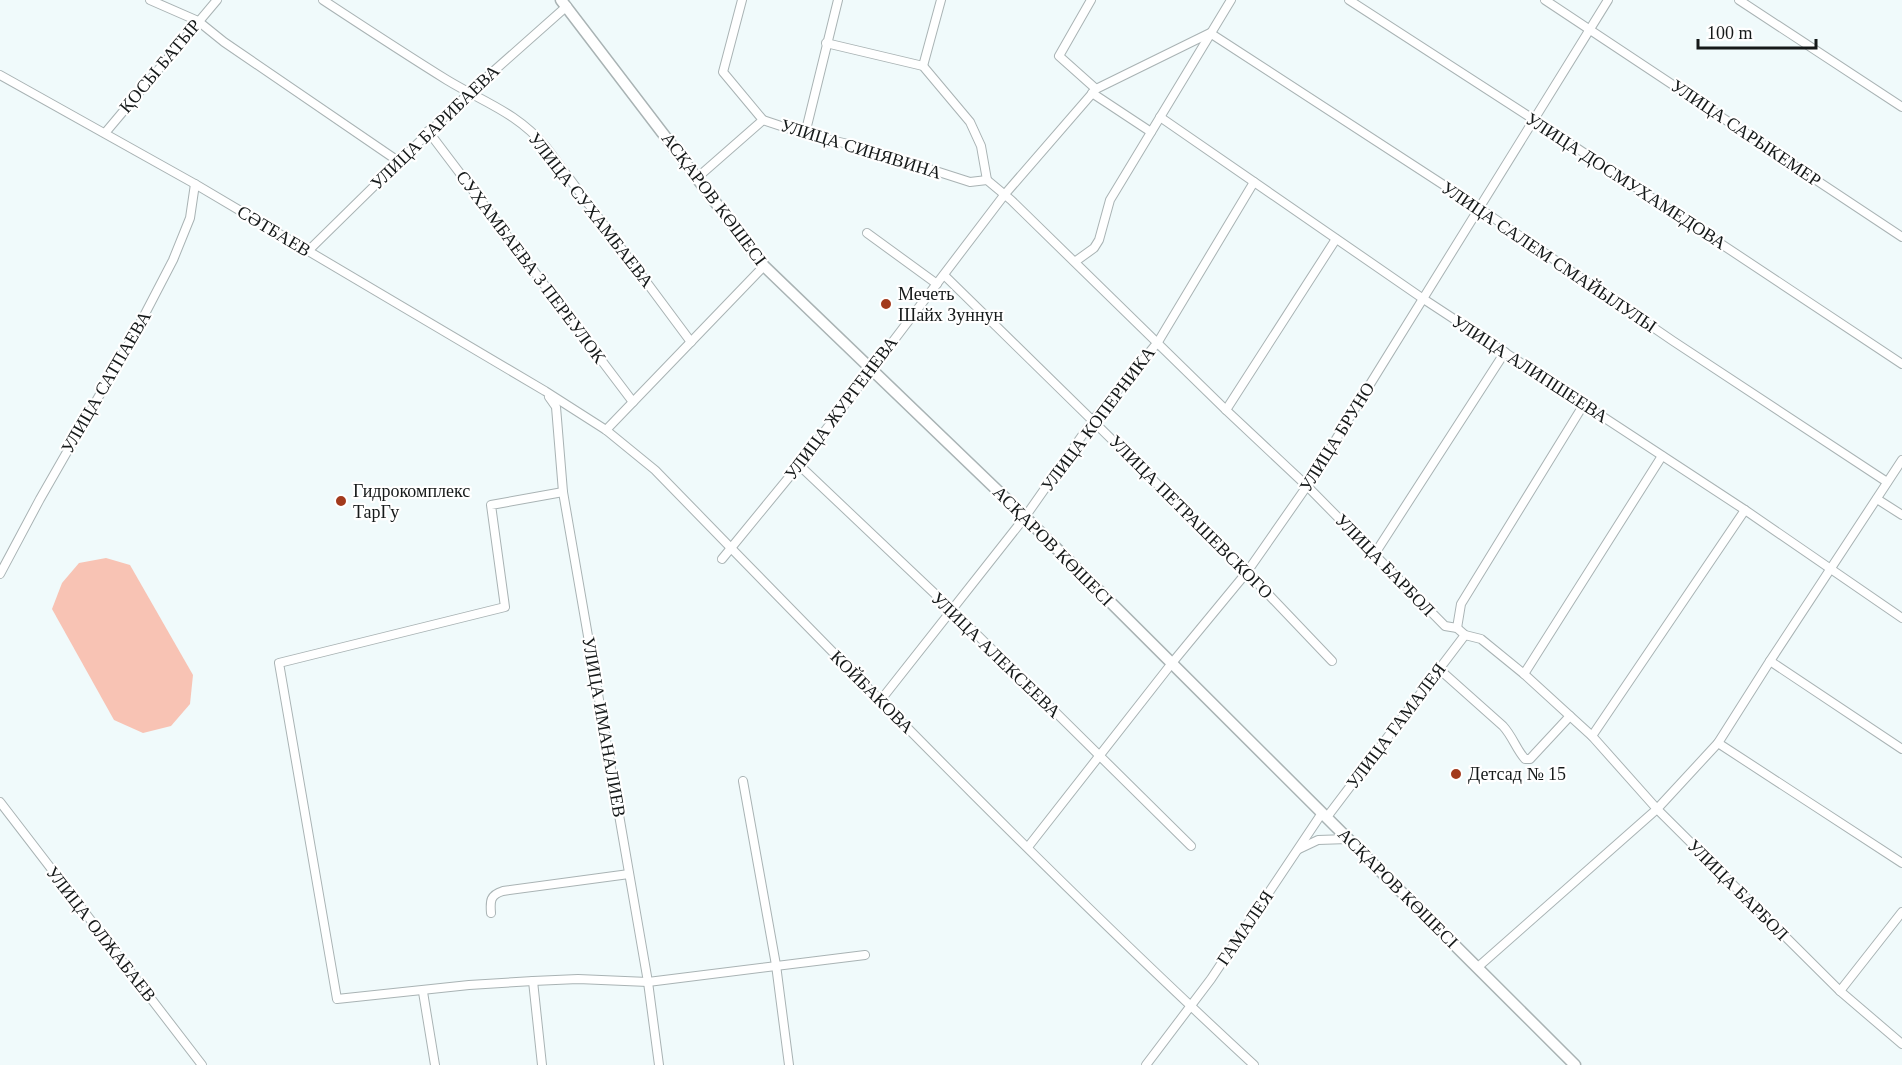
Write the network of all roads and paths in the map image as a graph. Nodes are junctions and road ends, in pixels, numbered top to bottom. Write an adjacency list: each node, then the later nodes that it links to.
1 (150, 0): 14 (street)
2 (217, 0): 14 (street, ҚОСЫ БАТЫР)
3 (322, 0): 21 (street, УЛИЦА СУХАМБАЕВА)
4 (742, 0): 25 (street)
5 (837, 0): 17 (street)
6 (941, 0): 18 (street)
7 (1091, 0): 20 (street)
8 (1231, 0): 16 (street)
9 (1349, 0): 24 (street, УЛИЦА ДОСМУХАМЕДОВА)
10 (1545, 0): 15 (street, УЛИЦА САРЫКЕМЕР)
11 (1608, 0): 15 (street, УЛИЦА БРУНО)
12 (1739, 0): 22 (street)
13 (564, 3): 21 (street, УЛИЦА БАРИБАЕВА); 31 (main road, АСҚАРОВ КӨШЕСІ)
14 (198, 21): 28 (street, ҚОСЫ БАТЫР); 30 (street)
15 (1589, 28): 24 (street, УЛИЦА БРУНО); 38 (street, УЛИЦА САРЫКЕМЕР)
16 (1210, 33): 20 (street); 23 (street); 36 (street, УЛИЦА САЛЕМ СМАЙЫЛУЛЫ)
17 (826, 43): 18 (street); 29 (street)
18 (922, 66): 32 (street)
19 (0, 75): 28 (street, СӘТБАЕВ)
20 (1094, 91): 27 (street); 35 (street, УЛИЦА ЖУРГЕНЕВА)
21 (470, 92): 26 (street, УЛИЦА БАРИБАЕВА); 46 (street, УЛИЦА СУХАМБАЕВА)
22 (1902, 107)
23 (1160, 117): 27 (street); 33 (street, УЛИЦА АЛИПШЕЕВА)
24 (1533, 119): 36 (street, УЛИЦА БРУНО); 49 (street, УЛИЦА ДОСМУХАМЕДОВА)
25 (763, 120): 29 (street, УЛИЦА СИНЯВИНА); 31 (street, УЛИЦА СИНЯВИНА)
26 (428, 132): 30 (street, УЛИЦА БАРИБАЕВА); 52 (street, СУХАМБАЕВА 3 ПЕРЕУЛОК)
27 (1151, 132): 41 (street)
28 (105, 133): 34 (street, СӘТБАЕВ)
29 (805, 134): 32 (street, УЛИЦА СИНЯВИНА)
30 (398, 161): 40 (street, УЛИЦА БАРИБАЕВА)
31 (698, 177): 42 (main road, АСҚАРОВ КӨШЕСІ)
32 (987, 180): 35 (street)
33 (1254, 182): 39 (street, УЛИЦА АЛИПШЕЕВА); 47 (street, УЛИЦА КОПЕРНИКА)
34 (195, 184): 40 (street, СӘТБАЕВ); 72 (street, УЛИЦА САТПАЕВА)
35 (1005, 194): 41 (street, УЛИЦА БАРБОЛ); 43 (street, УЛИЦА ЖУРГЕНЕВА)
36 (1479, 208): 45 (street, УЛИЦА БРУНО); 60 (street, УЛИЦА САЛЕМ СМАЙЫЛУЛЫ)
37 (867, 233): 44 (street)
38 (1902, 237)
39 (1336, 239): 45 (street, УЛИЦА АЛИПШЕЕВА); 54 (street)
40 (308, 251): 51 (street, СӘТБАЕВ)
41 (1076, 261): 47 (street, УЛИЦА БАРБОЛ)
42 (764, 266): 46 (street); 50 (main road, АСҚАРОВ КӨШЕСІ)
43 (944, 275): 44 (street, УЛИЦА ЖУРГЕНЕВА); 55 (street, УЛИЦА ПЕТРАШЕВСКОГО)
44 (937, 284): 50 (street, УЛИЦА ЖУРГЕНЕВА)
45 (1422, 298): 48 (street, УЛИЦА АЛИПШЕЕВА); 61 (street, УЛИЦА БРУНО)
46 (691, 342): 52 (street)
47 (1158, 342): 54 (street, УЛИЦА БАРБОЛ); 55 (street, УЛИЦА КОПЕРНИКА)
48 (1505, 352): 53 (street, УЛИЦА АЛИПШЕЕВА); 68 (street)
49 (1902, 363)
50 (871, 369): 59 (street, УЛИЦА ЖУРГЕНЕВА); 66 (main road, АСҚАРОВ КӨШЕСІ)
51 (545, 391): 56 (street, КОЙБАКОВА); 62 (street, УЛИЦА ИМАНАЛИЕВ)
52 (633, 402): 56 (street)
53 (1584, 404): 57 (street, УЛИЦА АЛИПШЕЕВА); 75 (street)
54 (1226, 410): 61 (street, УЛИЦА БАРБОЛ)
55 (1094, 420): 66 (street, УЛИЦА КОПЕРНИКА); 71 (street, УЛИЦА ПЕТРАШЕВСКОГО)
56 (606, 430): 67 (street, КОЙБАКОВА)
57 (1662, 456): 64 (street, УЛИЦА АЛИПШЕЕВА); 81 (street)
58 (1902, 460): 60 (street)
59 (799, 465): 67 (street, УЛИЦА ЖУРГЕНЕВА); 73 (street, УЛИЦА АЛЕКСЕЕВА)
60 (1887, 482): 63 (street)
61 (1307, 486): 68 (street, УЛИЦА БАРБОЛ); 71 (street, УЛИЦА БРУНО)
62 (563, 492): 97 (street, УЛИЦА ИМАНАЛИЕВ); 106 (street)
63 (1877, 499): 65 (street); 70 (street)
64 (1745, 510): 70 (street, УЛИЦА АЛИПШЕЕВА); 84 (street)
65 (1902, 515)
66 (1024, 517): 73 (street, УЛИЦА КОПЕРНИКА); 79 (main road, АСҚАРОВ КӨШЕСІ)
67 (731, 547): 69 (street, УЛИЦА ЖУРГЕНЕВА); 82 (street, КОЙБАКОВА)
68 (1374, 555): 75 (street, УЛИЦА БАРБОЛ)
69 (722, 560)
70 (1831, 569): 74 (street, УЛИЦА АЛИПШЕЕВА); 78 (street)
71 (1247, 572): 77 (street, УЛИЦА ПЕТРАШЕВСКОГО); 79 (street, УЛИЦА БРУНО)
72 (0, 574)
73 (952, 610): 82 (street, УЛИЦА КОПЕРНИКА); 87 (street, УЛИЦА АЛЕКСЕЕВА)
74 (1902, 618)
75 (1457, 628): 76 (street, УЛИЦА БАРБОЛ)
76 (1465, 635): 80 (street, УЛИЦА ГАМАЛЕЯ); 81 (street, УЛИЦА БАРБОЛ)
77 (1332, 661)
78 (1770, 661): 85 (street); 86 (street)
79 (1172, 663): 87 (street, УЛИЦА БРУНО); 91 (main road, АСҚАРОВ КӨШЕСІ)
80 (1439, 669): 83 (street); 91 (street, УЛИЦА ГАМАЛЕЯ)
81 (1524, 674): 83 (street, УЛИЦА БАРБОЛ)
82 (880, 701): 94 (street, КОЙБАКОВА)
83 (1570, 716): 84 (street, УЛИЦА БАРБОЛ)
84 (1592, 736): 90 (street, УЛИЦА БАРБОЛ)
85 (1718, 743): 90 (street); 96 (street)
86 (1902, 749)
87 (1100, 756): 93 (street, УЛИЦА АЛЕКСЕЕВА); 94 (street, УЛИЦА БРУНО)
88 (743, 781): 101 (street)
89 (0, 802): 109 (street, УЛИЦА ОЛЖАБАЕВ)
90 (1657, 809): 102 (street); 105 (street, УЛИЦА БАРБОЛ)
91 (1325, 815): 92 (main road, АСҚАРОВ КӨШЕСІ); 95 (street, УЛИЦА ГАМАЛЕЯ)
92 (1348, 839): 95 (street); 102 (main road, АСҚАРОВ КӨШЕСІ)
93 (1191, 846)
94 (1028, 847): 107 (street, КОЙБАКОВА)
95 (1298, 849): 107 (street, ГАМАЛЕЯ)
96 (1902, 863)
97 (629, 874): 99 (street); 104 (street, УЛИЦА ИМАНАЛИЕВ)
98 (1902, 912): 105 (street)
99 (491, 913)
100 (865, 955): 101 (street)
101 (776, 966): 104 (street); 113 (street)
102 (1478, 967): 116 (main road, АСҚАРОВ КӨШЕСІ)
103 (533, 981): 104 (street); 106 (street); 111 (street)
104 (648, 982): 112 (street, УЛИЦА ИМАНАЛИЕВ)
105 (1840, 991): 108 (street, УЛИЦА БАРБОЛ)
106 (423, 992): 110 (street)
107 (1190, 1006): 114 (street); 115 (street, КОЙБАКОВА)
108 (1902, 1044)
109 (202, 1065)
110 (435, 1065)
111 (542, 1065)
112 (659, 1065)
113 (789, 1065)
114 (1146, 1065)
115 (1254, 1065)
116 (1575, 1065)

